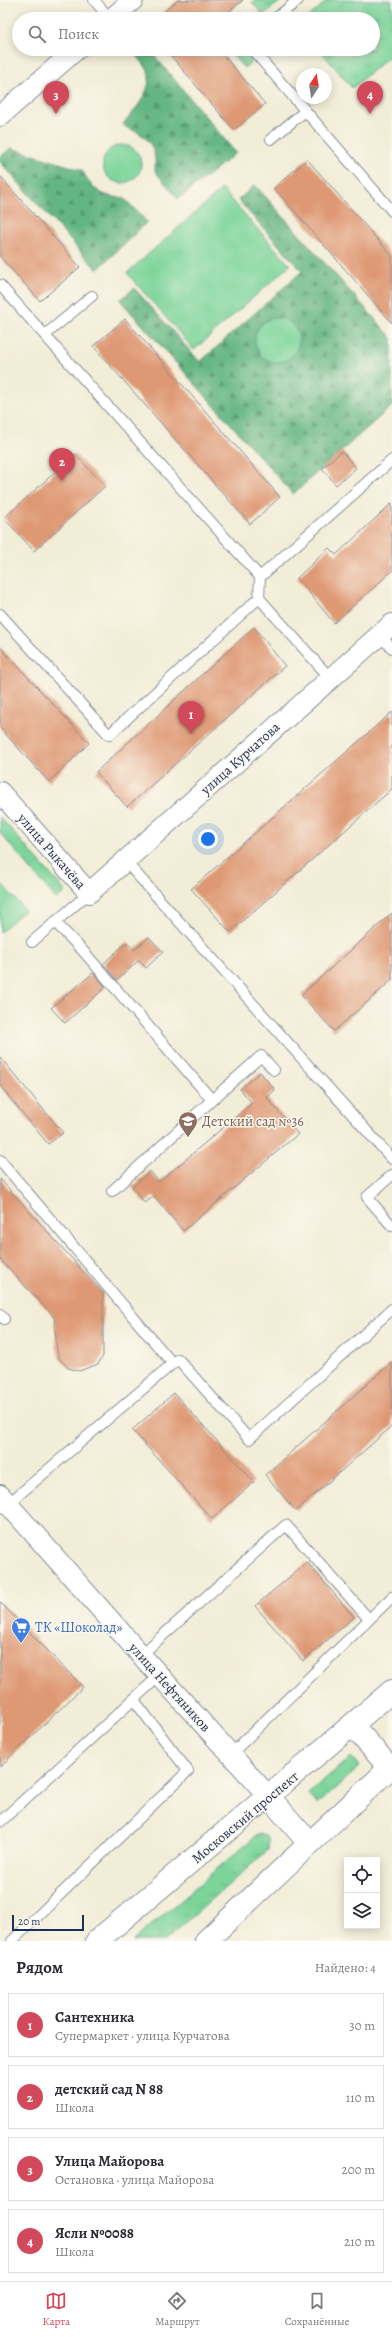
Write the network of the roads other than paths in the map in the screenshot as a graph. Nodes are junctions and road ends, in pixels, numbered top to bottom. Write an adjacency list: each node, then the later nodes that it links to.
1 (94, 0): 4 (lane)
2 (133, 0): 5 (street)
3 (298, 0): 6 (lane)
4 (105, 12)
5 (119, 12)
6 (283, 12)
7 (69, 56): 10 (street)
8 (258, 56): 9 (lane)
9 (304, 112): 11 (lane); 12 (lane)
10 (0, 116)
11 (271, 139)
12 (392, 211)
13 (0, 285): 15 (lane)
14 (92, 296): 15 (lane)
15 (45, 335): 17 (lane)
16 (392, 460): 17 (lane)
17 (260, 577): 18 (lane)
18 (259, 598): 19 (lane); 21 (lane)
19 (0, 614)
20 (388, 635): 21 (street, улица Курчатова)
21 (330, 678): 23 (street, улица Курчатова)
22 (0, 792): 24 (street, улица Рыкачёва)
23 (124, 861): 24 (street, улица Курчатова); 29 (lane)
24 (89, 893): 25 (lane)
25 (55, 922): 26 (lane); 28 (lane)
26 (32, 942)
27 (274, 1070): 28 (lane)
28 (212, 1100): 32 (lane)
29 (392, 1159)
30 (0, 1160): 35 (lane)
31 (392, 1175): 33 (lane)
32 (112, 1192)
33 (392, 1226)
34 (392, 1309): 35 (lane)
35 (173, 1364): 36 (lane)
36 (4, 1499): 39 (street, улица Нефтяников)
37 (392, 1597): 38 (lane)
38 (368, 1618): 39 (lane); 44 (lane)
39 (140, 1656): 40 (street, улица Нефтяников)
40 (159, 1676): 42 (lane); 44 (street, улица Нефтяников)
41 (392, 1691): 43 (main road, Московский проспект)
42 (134, 1700): 47 (lane); 49 (lane)
43 (353, 1726): 45 (main road); 46 (main road, Московский проспект)
44 (231, 1754): 46 (street, улица Нефтяников)
45 (391, 1767): 48 (main road)
46 (269, 1798): 48 (main road, улица Нефтяников); 50 (main road, Московский проспект)
47 (0, 1822)
48 (309, 1844): 51 (main road)
49 (12, 1941)
50 (97, 1941)
51 (206, 1941)

